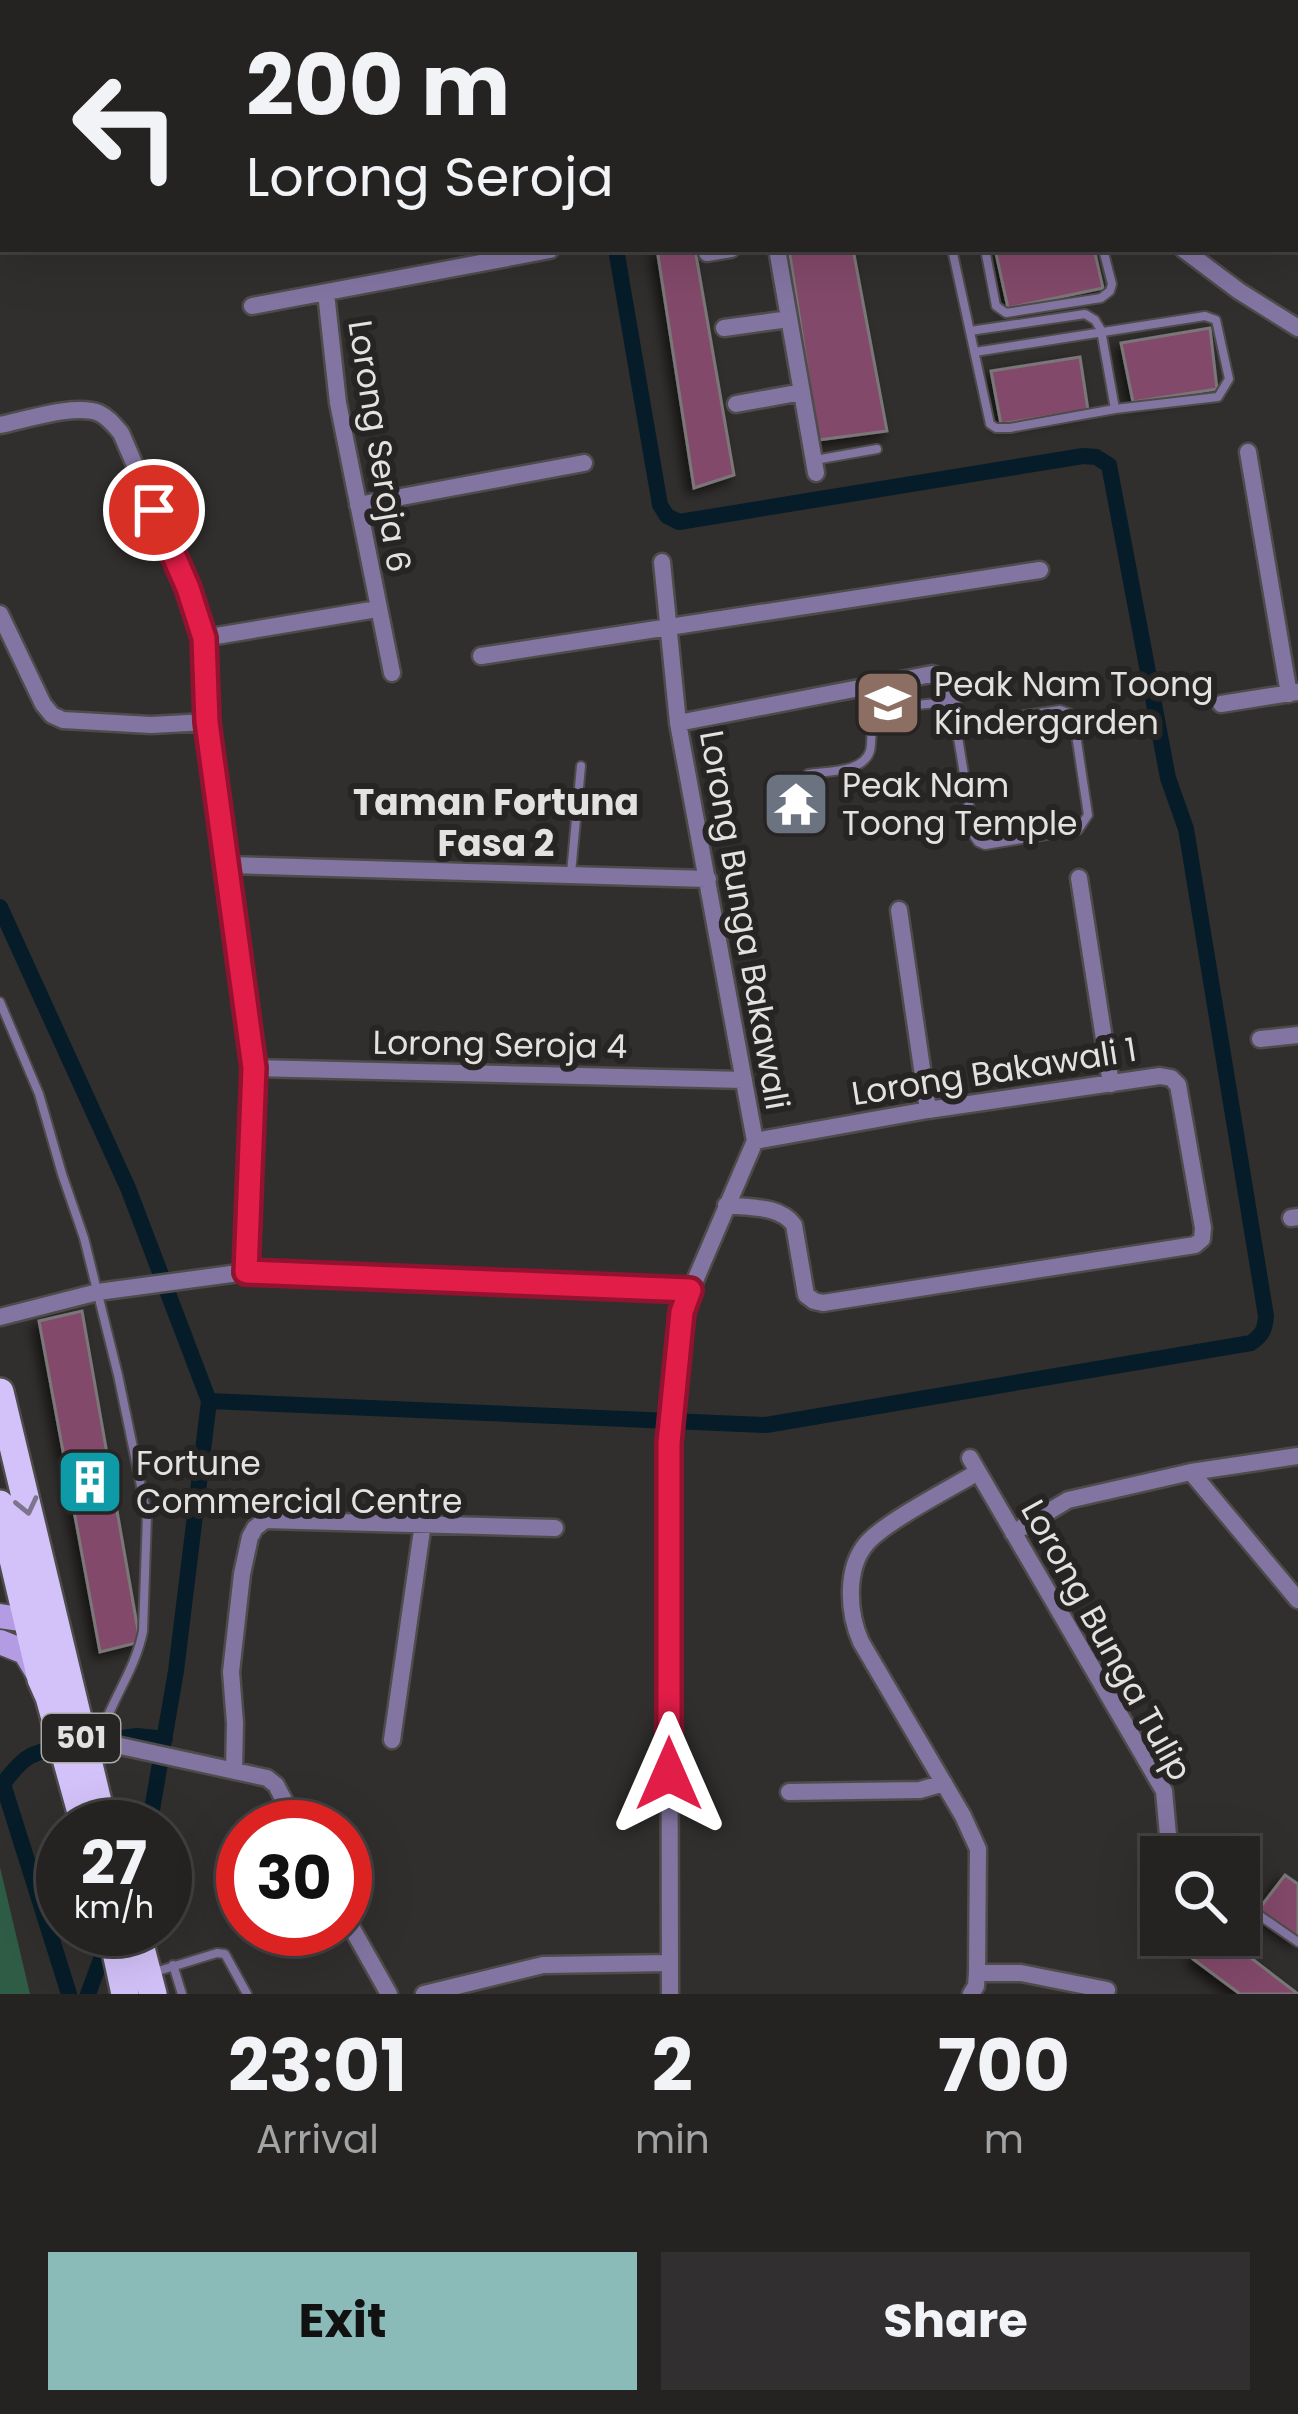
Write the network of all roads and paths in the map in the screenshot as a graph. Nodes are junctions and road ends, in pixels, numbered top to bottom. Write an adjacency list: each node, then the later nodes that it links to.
1 (539, 252): 9 (street)
2 (713, 252): 8 (street)
3 (778, 252): 11 (street)
4 (953, 252): 14 (lane)
5 (986, 252): 6 (lane)
6 (1104, 252)
7 (1187, 252): 13 (street)
8 (707, 253)
9 (326, 292): 10 (street); 25 (street, Lorong Seroja 6)
10 (252, 306)
11 (789, 320): 12 (street); 17 (street)
12 (724, 328)
13 (1298, 328)
14 (970, 331): 15 (lane); 16 (lane)
15 (1101, 331): 16 (lane); 19 (lane); 19 (lane)
16 (975, 352): 19 (lane)
17 (802, 392): 18 (street); 24 (street)
18 (736, 404)
19 (1115, 410)
20 (0, 424): 31 (street)
21 (877, 449): 24 (lane)
22 (1248, 452): 34 (street)
23 (584, 463): 25 (street)
24 (815, 467)
25 (358, 506): 28 (street, Lorong Seroja 6)
26 (662, 562): 30 (street, Lorong Bunga Bakawali)
27 (1040, 570): 30 (street)
28 (377, 609): 31 (street, Lorong Seroja 6); 33 (street, Lorong Seroja 6)
29 (0, 614): 37 (street)
30 (669, 626): 32 (street); 38 (street, Lorong Bunga Bakawali)
31 (204, 638): 37 (street)
32 (481, 656)
33 (392, 674)
34 (1293, 693): 36 (street)
35 (950, 702): 38 (street); 39 (street); 41 (lane)
36 (1221, 704)
37 (207, 722): 42 (street)
38 (678, 723): 45 (street, Lorong Bunga Bakawali)
39 (956, 725): 39 (lane)
40 (581, 766): 43 (lane)
41 (808, 774)
42 (228, 865): 43 (street); 50 (street)
43 (571, 874): 45 (street)
44 (1079, 878): 52 (street)
45 (708, 879): 51 (street, Lorong Bunga Bakawali)
46 (899, 910): 53 (street)
47 (0, 1002): 58 (lane)
48 (1298, 1035): 49 (street)
49 (1260, 1040)
50 (254, 1068): 51 (street, Lorong Seroja 4); 56 (street)
51 (744, 1080): 54 (street, Lorong Bunga Bakawali)
52 (1111, 1084): 53 (street, Lorong Bakawali 1); 55 (street, Lorong Bakawali 1)
53 (928, 1110): 54 (street, Lorong Bakawali 1)
54 (755, 1141): 55 (street, Lorong Bunga Bakawali)
55 (726, 1205): 57 (street, Lorong Bunga Bakawali)
56 (246, 1272): 57 (street); 58 (street)
57 (690, 1290): 87 (street, Lorong Bunga Bakawali)
58 (98, 1292): 59 (street); 75 (lane)
59 (0, 1317)
60 (0, 1392): 72 (main road, 501, one-way to 72)
61 (1298, 1456): 62 (street)
62 (1191, 1472): 67 (street); 69 (street)
63 (0, 1504): 66 (main road, 501)
64 (423, 1523): 65 (street); 74 (street); 76 (street)
65 (555, 1528)
66 (7, 1532): 68 (main road); 70 (main road, 501)
67 (1013, 1533): 77 (street, Lorong Bunga Tulip); 82 (street, Lorong Bunga Tulip)
68 (0, 1589)
69 (1298, 1600)
70 (9, 1618): 71 (street); 72 (main road); 73 (main road, 501)
71 (0, 1639): 73 (street)
72 (61, 1648): 75 (main road, 501)
73 (45, 1688): 75 (main road, 501)
74 (392, 1740)
75 (91, 1751): 76 (street); 79 (main road, 501); 80 (main road, 501)
76 (234, 1771): 81 (street)
77 (944, 1783): 78 (street); 88 (street)
78 (789, 1792)
79 (87, 1800)
80 (99, 1800)
81 (284, 1800)
82 (1168, 1836)
83 (1260, 1916): 84 (lane)
84 (1298, 1942)
85 (127, 1956): 91 (main road)
86 (368, 1956): 94 (street)
87 (670, 1964): 95 (street); 96 (street, Lorong Bunga Bakawali)
88 (977, 1973): 90 (street); 97 (street)
89 (158, 1978): 92 (lane); 93 (lane)
90 (1107, 1990)
91 (125, 1994)
92 (182, 1994)
93 (247, 1994)
94 (389, 1994)
95 (424, 1994)
96 (670, 1994)
97 (971, 1994)

